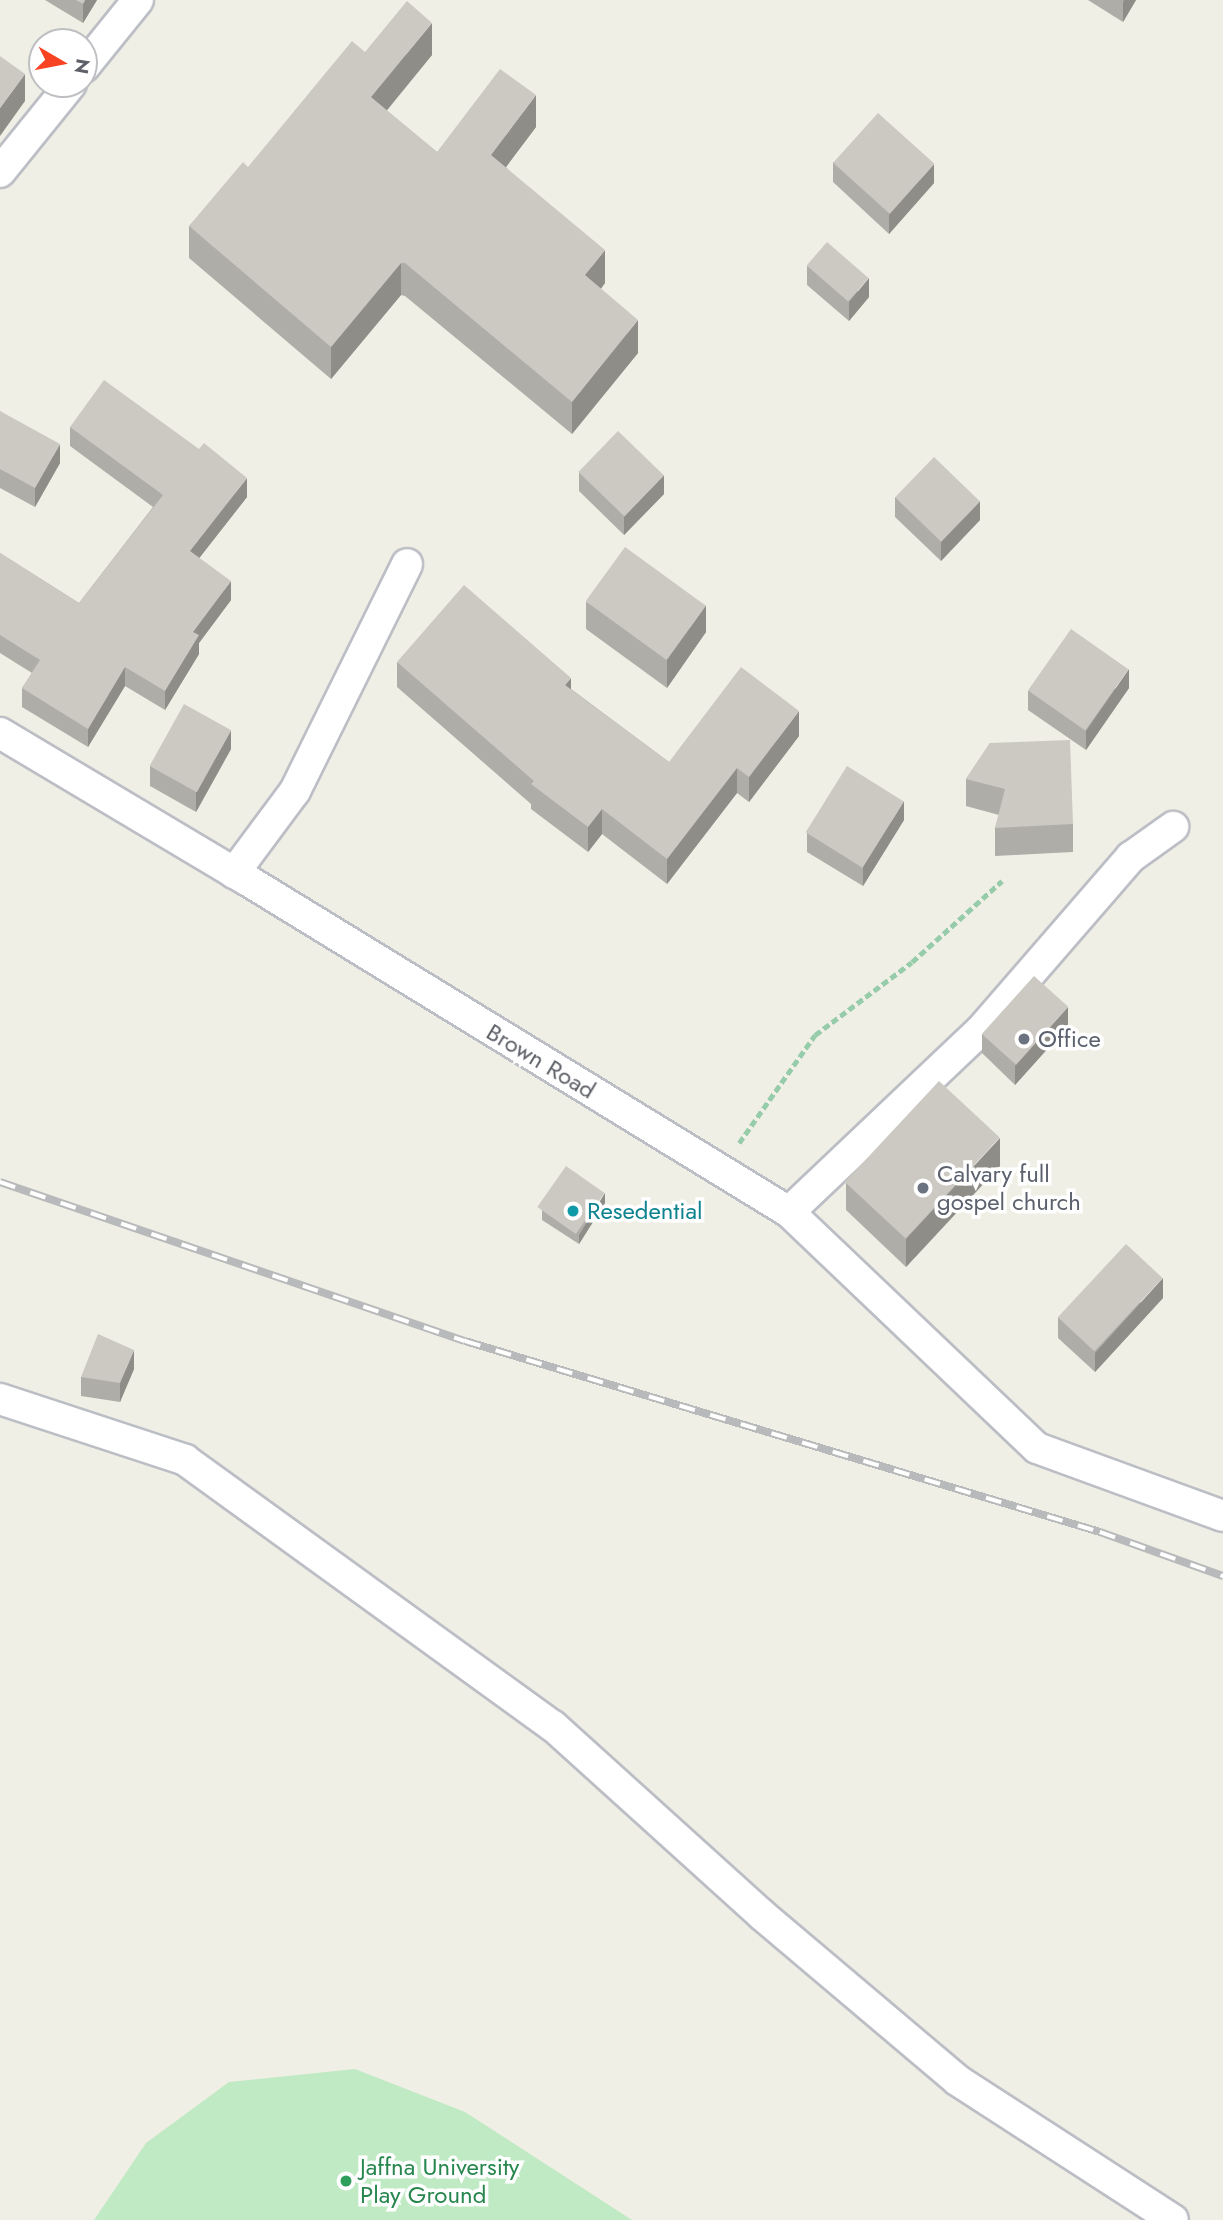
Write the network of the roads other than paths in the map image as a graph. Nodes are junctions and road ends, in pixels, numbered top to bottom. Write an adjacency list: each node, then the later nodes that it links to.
1 (138, 0): 2 (street)
2 (98, 50)
3 (60, 98): 4 (street)
4 (0, 173)
5 (407, 564): 8 (street)
6 (0, 733): 8 (street, Brown Road)
7 (1172, 827): 9 (street)
8 (234, 873): 9 (street, Brown Road)
9 (789, 1212): 11 (street, Brown Road)
10 (0, 1399): 12 (street)
11 (1223, 1516)
12 (1173, 2220)

